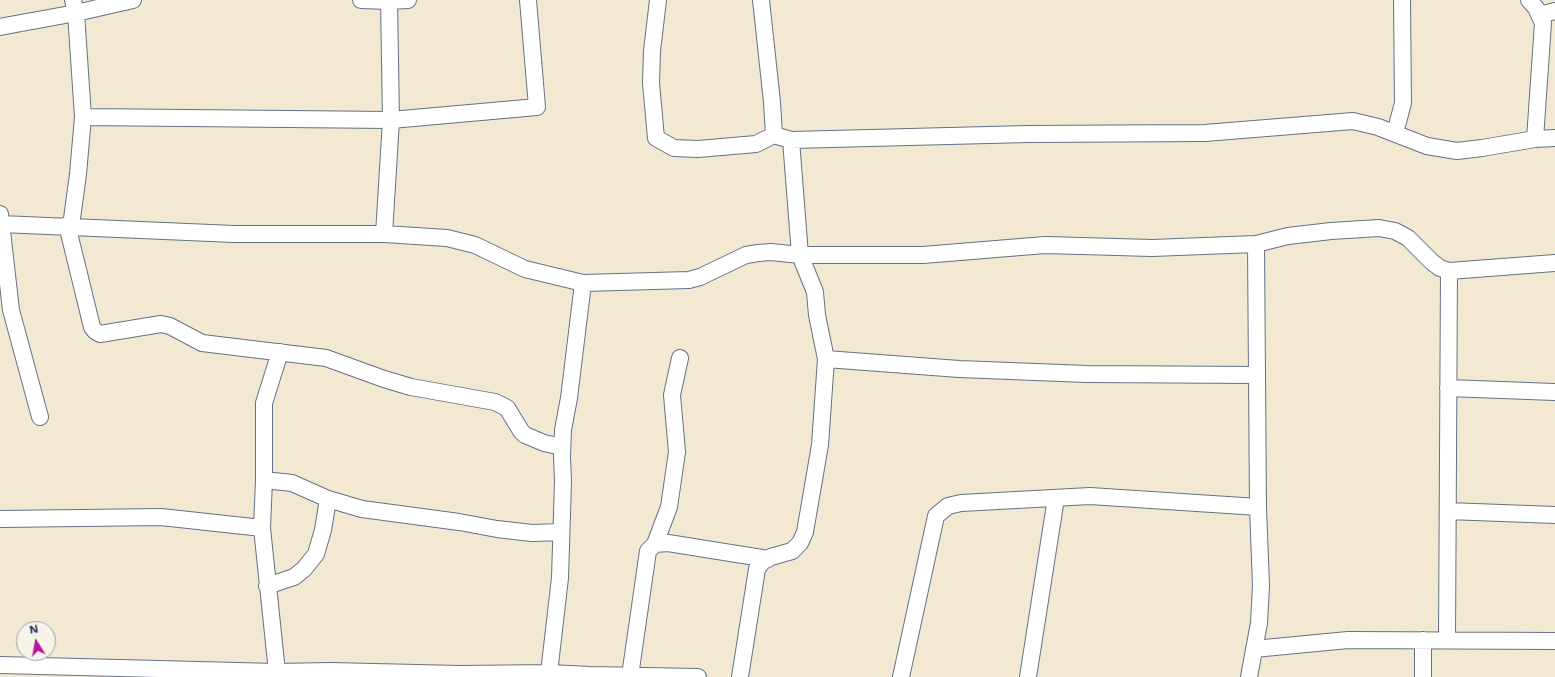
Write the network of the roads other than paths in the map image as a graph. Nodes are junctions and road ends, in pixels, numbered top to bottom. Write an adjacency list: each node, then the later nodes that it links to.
1 (133, 0): 10 (street)
2 (361, 0): 9 (street)
3 (408, 0): 9 (street)
4 (528, 0): 14 (street)
5 (658, 0): 16 (street)
6 (761, 0): 16 (street)
7 (1402, 0): 15 (street)
8 (1529, 0): 11 (street)
9 (389, 1): 14 (street)
10 (75, 7): 12 (street); 13 (street)
11 (1548, 13): 18 (street)
12 (0, 27)
13 (83, 117): 14 (street); 21 (street)
14 (390, 120): 22 (street)
15 (1395, 134): 18 (street); 19 (street)
16 (774, 136): 19 (street)
17 (1555, 138): 18 (street)
18 (1535, 139)
19 (791, 140): 24 (street)
20 (1, 219): 21 (street); 34 (street)
21 (69, 226): 22 (street); 28 (street)
22 (384, 234): 27 (street)
23 (1256, 244): 24 (street); 26 (street); 31 (street)
24 (800, 255): 27 (street); 30 (street)
25 (1555, 263): 26 (street)
26 (1449, 272): 32 (street)
27 (583, 283): 35 (street)
28 (280, 352): 35 (street); 36 (street)
29 (680, 358): 45 (street)
30 (826, 359): 31 (street); 46 (street)
31 (1258, 375): 39 (street)
32 (1448, 388): 33 (street); 40 (street)
33 (1555, 392)
34 (40, 417)
35 (562, 447): 44 (street)
36 (264, 480): 38 (street); 43 (street)
37 (1056, 498): 39 (street); 61 (street); 62 (street)
38 (328, 499): 44 (street); 47 (street)
39 (1258, 507): 51 (street)
40 (1448, 511): 41 (street); 49 (street)
41 (1555, 515)
42 (0, 519): 43 (street)
43 (262, 528): 47 (street)
44 (561, 532): 54 (street)
45 (655, 544): 46 (street); 58 (street)
46 (768, 559): 60 (street)
47 (267, 586): 53 (street)
48 (1423, 640): 49 (street); 51 (street); 64 (street)
49 (1447, 640): 50 (street)
50 (1555, 641)
51 (1254, 649): 63 (street)
52 (0, 665): 53 (street)
53 (277, 672): 55 (street)
54 (549, 673): 56 (street); 57 (street)
55 (331, 674): 56 (street)
56 (460, 676)
57 (590, 676): 58 (street)
58 (630, 676): 59 (street)
59 (698, 677)
60 (740, 677)
61 (901, 677)
62 (1028, 677)
63 (1249, 677)
64 (1423, 677)

